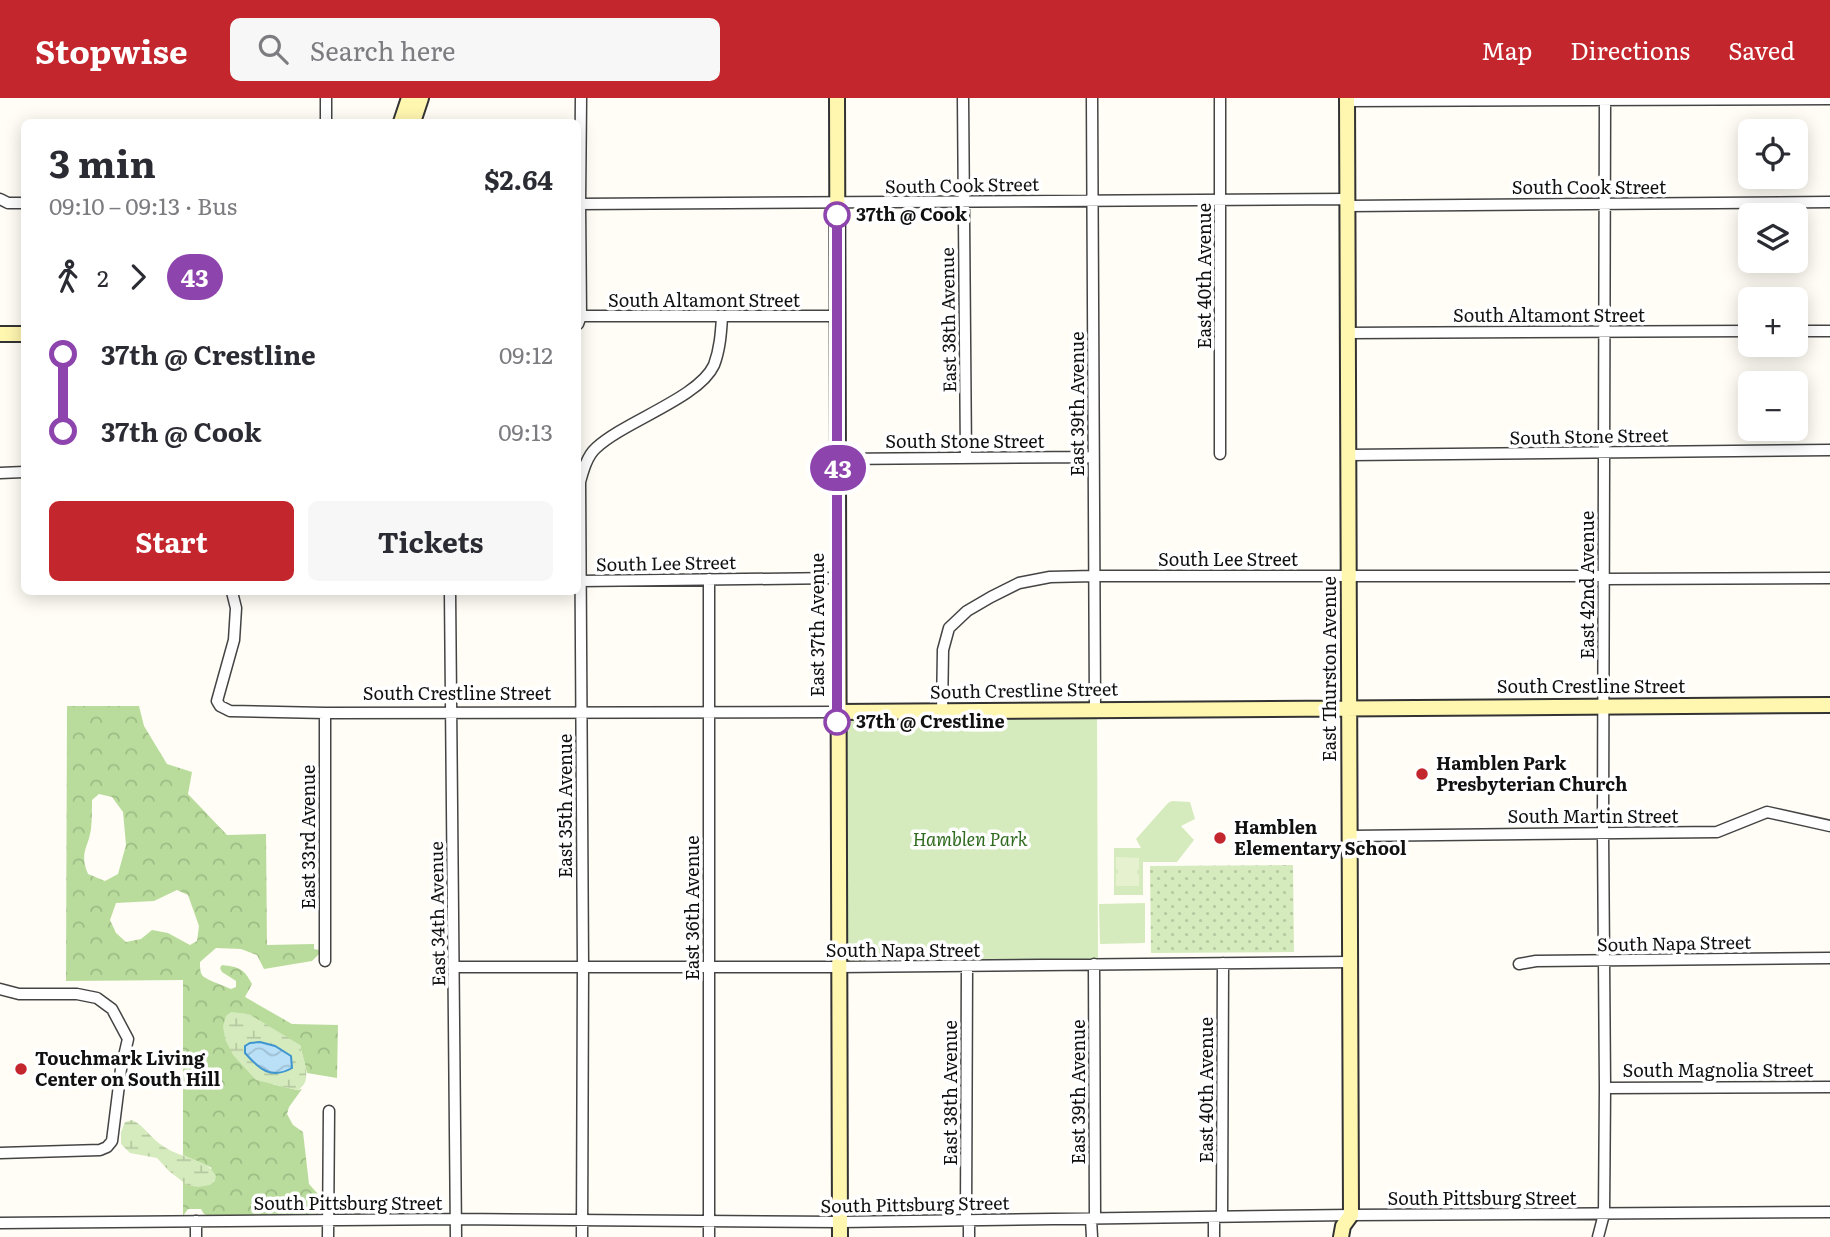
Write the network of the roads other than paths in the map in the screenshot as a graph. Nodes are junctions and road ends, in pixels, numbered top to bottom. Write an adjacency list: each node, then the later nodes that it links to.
1 (326, 98): 12 (street)
2 (410, 98): 13 (street)
3 (421, 98): 14 (street)
4 (581, 98): 15 (street)
5 (837, 98): 21 (street, East 37th Avenue)
6 (963, 98): 18 (street, East 38th Avenue)
7 (1092, 98): 16 (street, East 39th Avenue)
8 (1220, 98): 17 (street, East 40th Avenue)
9 (1347, 99): 11 (street); 19 (street, East Thurston Avenue)
10 (1830, 99): 11 (street)
11 (1605, 100): 23 (street, East 42nd Avenue)
12 (326, 119)
13 (402, 119)
14 (414, 119)
15 (581, 119)
16 (1093, 200): 17 (street, South Cook Street); 18 (street, South Cook Street); 38 (street, East 39th Avenue)
17 (1221, 200): 19 (street, South Cook Street); 36 (street, East 40th Avenue)
18 (963, 202): 21 (street, South Cook Street); 39 (street, East 38th Avenue)
19 (1348, 202): 23 (street, South Cook Street); 31 (street, East Thurston Avenue)
20 (1830, 202): 23 (street, South Cook Street)
21 (837, 203): 22 (street, South Cook Street); 24 (street, East 37th Avenue)
22 (581, 204)
23 (1605, 204): 30 (street, East 42nd Avenue)
24 (837, 316): 25 (street, South Altamont Street); 40 (street, East 37th Avenue)
25 (722, 317): 26 (street, South Altamont Street); 43 (street, East 35th Avenue)
26 (581, 320)
27 (1738, 331): 30 (street, South Altamont Street)
28 (1808, 331): 29 (street)
29 (1830, 331)
30 (1604, 332): 31 (street, South Altamont Street); 35 (street, East 42nd Avenue)
31 (1348, 333): 37 (street, East Thurston Avenue)
32 (0, 334): 33 (street)
33 (21, 334)
34 (1830, 450): 35 (street, South Stone Street)
35 (1604, 452): 37 (street, South Stone Street); 47 (street, East 42nd Avenue)
36 (1220, 454)
37 (1349, 454): 44 (street, East Thurston Avenue)
38 (1093, 457): 39 (street, South Stone Street); 45 (street, East 39th Avenue)
39 (966, 458): 40 (street, South Stone Street)
40 (838, 459): 46 (street, East 37th Avenue)
41 (21, 472): 42 (street)
42 (0, 473)
43 (581, 478)
44 (1349, 575): 45 (street, South Lee Street); 47 (street, South Lee Street); 56 (street, East Thurston Avenue)
45 (1094, 576): 57 (street, East 39th Avenue); 58 (street, South Lee Street)
46 (838, 578): 49 (street, South Lee Street); 61 (street, East 37th Avenue)
47 (1604, 578): 48 (street, South Lee Street); 55 (street, East 42nd Avenue)
48 (1830, 578)
49 (709, 579): 50 (street, South Lee Street); 60 (street, East 36th Avenue)
50 (581, 581)
51 (233, 595): 62 (street, South Crestline Street)
52 (450, 595): 59 (street, East 34th Avenue)
53 (580, 595): 63 (street, East 35th Avenue)
54 (1830, 705): 55 (street, South Crestline Street)
55 (1604, 706): 56 (street, South Crestline Street); 65 (street, East 42nd Avenue)
56 (1350, 708): 57 (street, South Crestline Street); 66 (street, East Thurston Avenue)
57 (1095, 709): 58 (street, South Crestline Street)
58 (942, 711): 61 (street, South Crestline Street)
59 (451, 712): 62 (street, South Crestline Street); 63 (street, South Crestline Street); 76 (street, East 34th Avenue)
60 (709, 712): 61 (street, South Crestline Street); 63 (street, South Crestline Street); 77 (street, East 36th Avenue)
61 (837, 712): 78 (street, East 37th Avenue)
62 (325, 713): 69 (street, East 33rd Avenue)
63 (581, 713): 74 (street, East 35th Avenue)
64 (1830, 826): 65 (street, South Martin Street)
65 (1603, 832): 66 (street, South Martin Street); 68 (street, East 42nd Avenue)
66 (1351, 836): 70 (street, East Thurston Avenue)
67 (1830, 958): 68 (street, South Napa Street)
68 (1604, 960): 73 (street, South Napa Street); 81 (street, East 42nd Avenue)
69 (325, 961)
70 (1351, 962): 72 (street, South Napa Street); 86 (street, East Thurston Avenue)
71 (1094, 964): 72 (street, South Napa Street); 75 (street, South Napa Street); 89 (street, East 39th Avenue)
72 (1223, 964): 87 (street, East 40th Avenue)
73 (1519, 964)
74 (583, 966): 76 (street, South Napa Street); 77 (street, South Napa Street); 92 (street, East 35th Avenue)
75 (967, 966): 78 (street, South Napa Street); 93 (street, East 38th Avenue)
76 (454, 967): 88 (street, East 34th Avenue)
77 (709, 967): 78 (street, South Napa Street); 94 (street, East 36th Avenue)
78 (838, 967): 96 (street, East 37th Avenue)
79 (0, 989): 83 (street)
80 (1830, 1087): 81 (street, South Magnolia Street)
81 (1605, 1088): 85 (street, East 42nd Avenue)
82 (329, 1111): 91 (street)
83 (0, 1153)
84 (1830, 1212): 85 (street, South Pittsburg Street)
85 (1604, 1214): 86 (street, South Pittsburg Street); 106 (street, East 42nd Avenue)
86 (1351, 1215): 87 (street, South Pittsburg Street); 105 (street, East Thurston Avenue)
87 (1218, 1217): 89 (street, South Pittsburg Street); 104 (street, East 40th Avenue)
88 (456, 1219): 91 (street, South Pittsburg Street); 92 (street, South Pittsburg Street); 99 (street, East 34th Avenue)
89 (1093, 1219): 93 (street, South Pittsburg Street); 103 (street, East 39th Avenue)
90 (196, 1221): 91 (street, South Pittsburg Street); 95 (street, South Pittsburg Street); 97 (street)
91 (328, 1221): 98 (street)
92 (582, 1221): 94 (street, South Pittsburg Street); 100 (street, East 35th Avenue)
93 (968, 1221): 96 (street, South Pittsburg Street); 102 (street, East 38th Avenue)
94 (709, 1222): 96 (street, South Pittsburg Street); 101 (street, East 36th Avenue)
95 (0, 1223)
96 (840, 1230)
97 (196, 1237)
98 (328, 1237)
99 (456, 1237)
100 (582, 1237)
101 (709, 1237)
102 (970, 1237)
103 (1091, 1237)
104 (1214, 1237)
105 (1341, 1237)
106 (1598, 1237)

